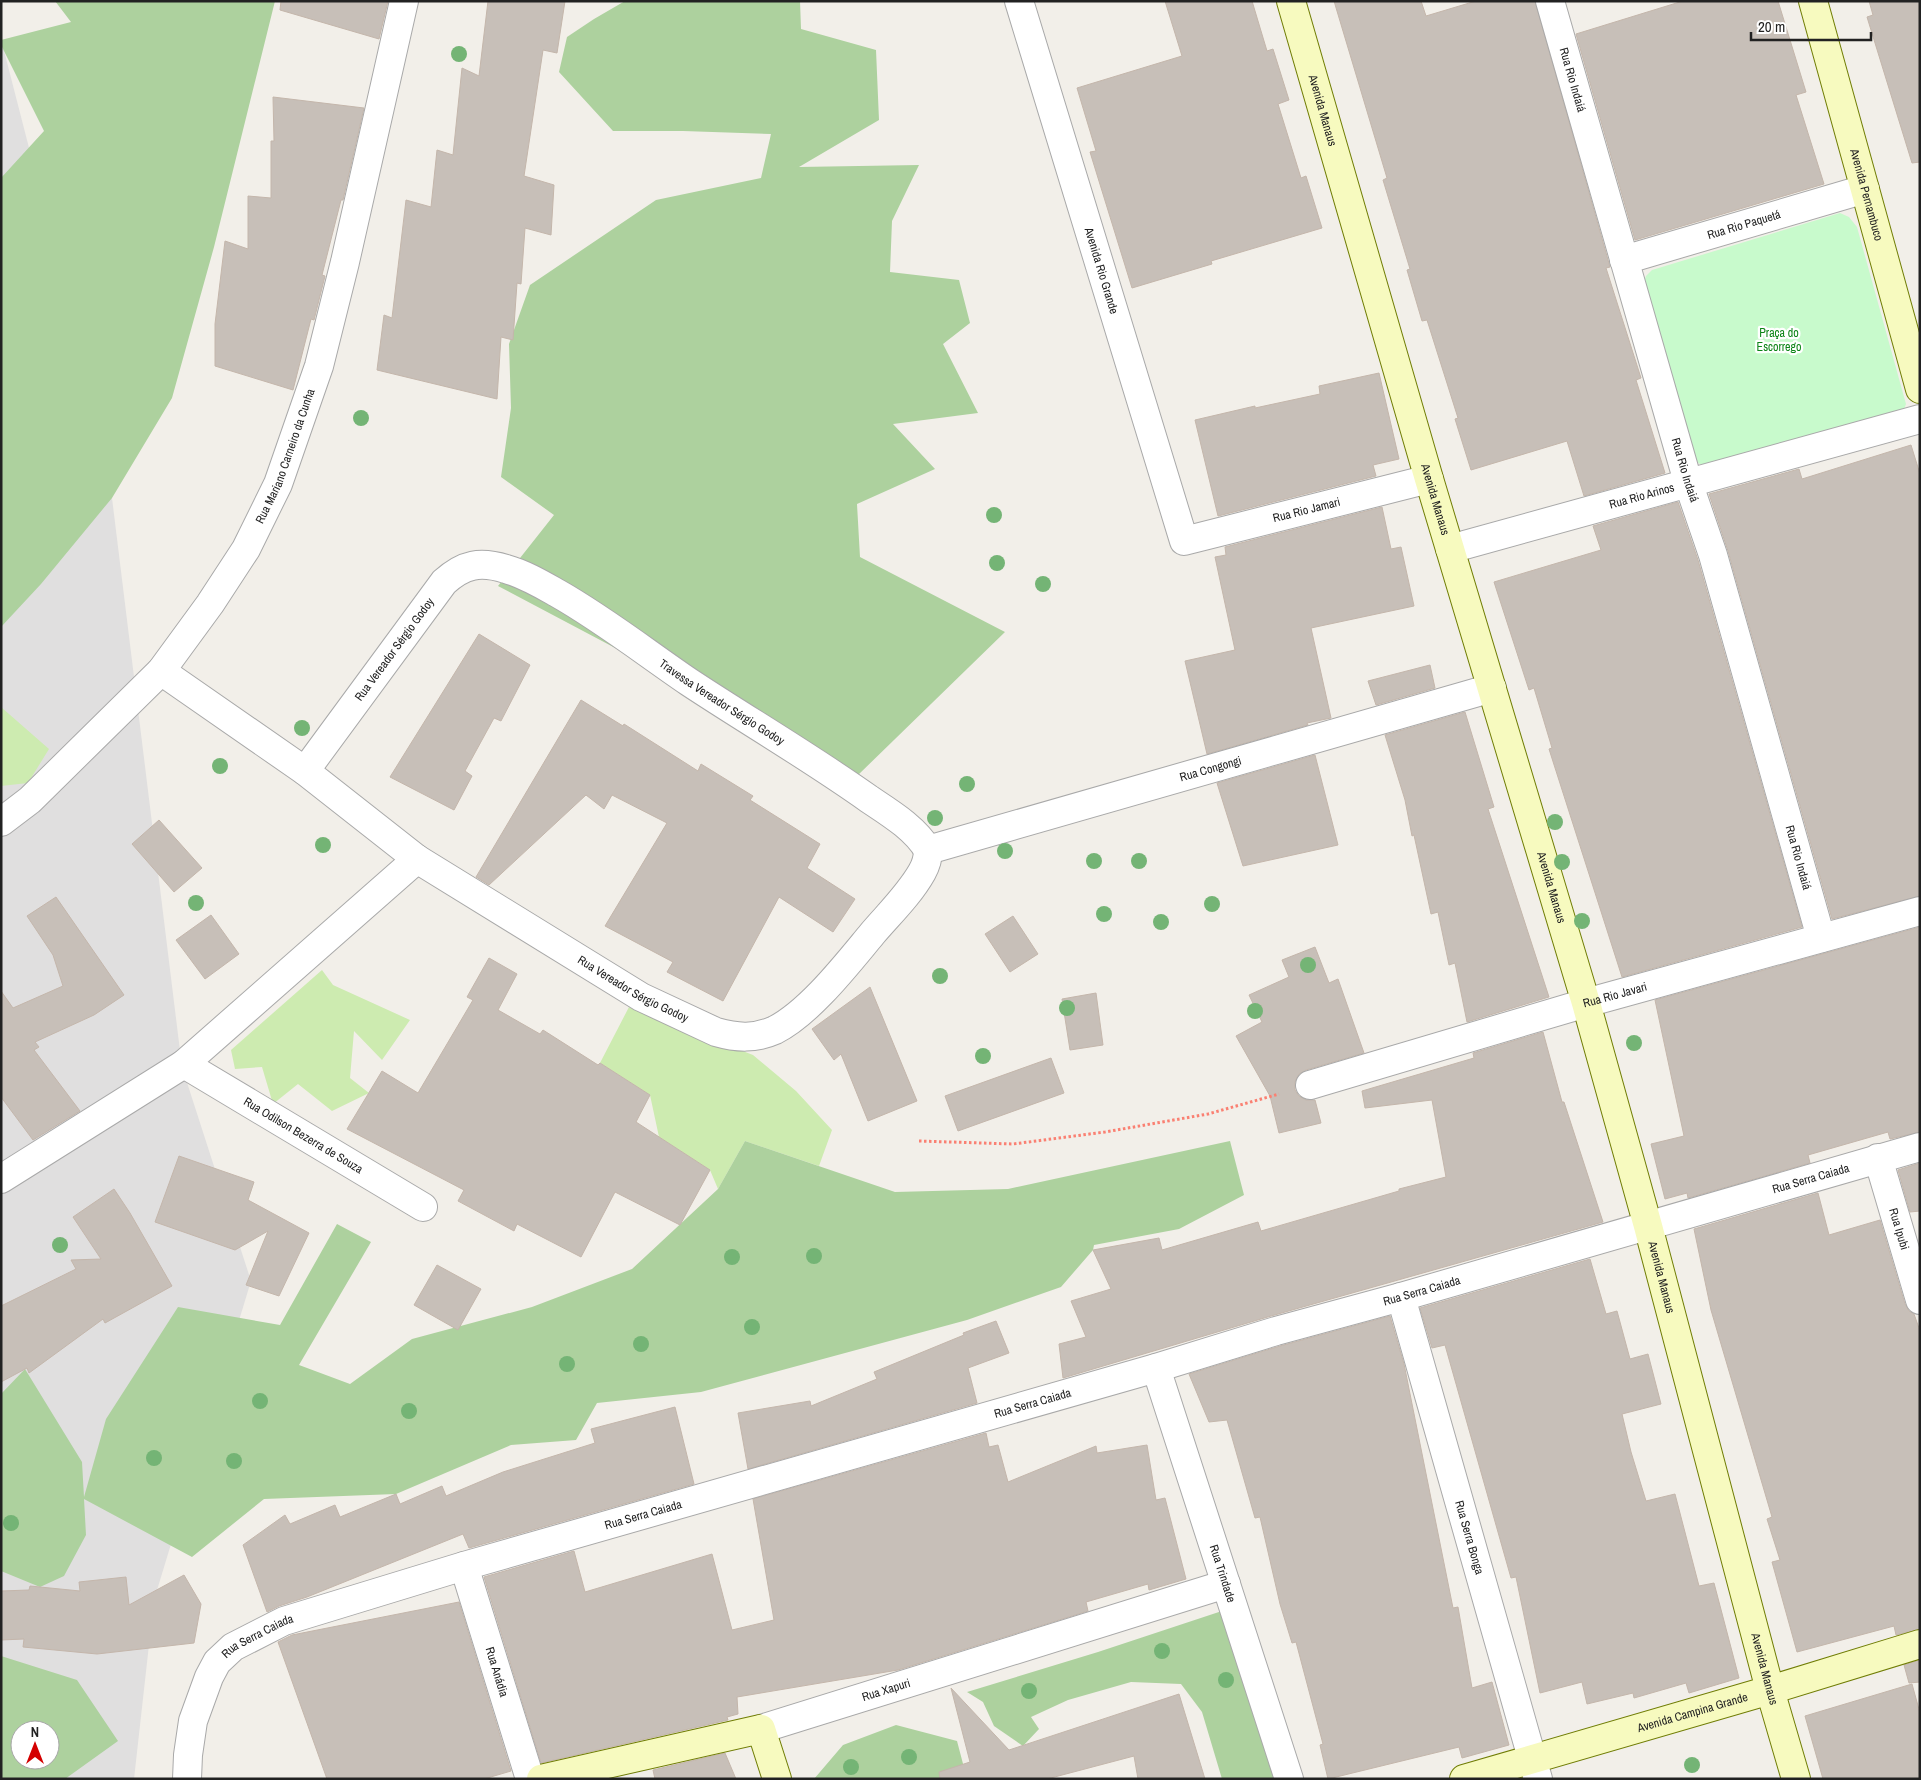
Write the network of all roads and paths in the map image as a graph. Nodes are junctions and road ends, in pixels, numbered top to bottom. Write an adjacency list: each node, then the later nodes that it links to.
1 (404, 1): 15 (street, Rua Mariano Carneiro da Cunha)
2 (1019, 1): 12 (street, Avenida Rio Grande)
3 (1291, 1): 10 (main road, Avenida Manaus)
4 (1550, 1): 7 (street, Rua Rio Indaiá)
5 (1813, 1): 6 (main road, Avenida Pernambuco)
6 (1865, 189): 7 (street, Rua Rio Paquetá); 8 (main road, Avenida Pernambuco)
7 (1624, 260): 11 (street, Rua Rio Indaiá)
8 (1920, 389)
9 (1920, 419): 11 (street, Rua Rio Arinos)
10 (1429, 479): 12 (street, Rua Rio Jamari); 13 (main road, Avenida Manaus)
11 (1688, 482): 13 (street, Rua Rio Arinos); 22 (street, Rua Rio Indaiá)
12 (1184, 541)
13 (1450, 549): 16 (main road, Avenida Manaus)
14 (506, 569): 17 (street, Rua Vereador Sérgio Godoy); 19 (street, Travessa Vereador Sérgio Godoy)
15 (161, 671): 17 (street, Rua Vereador Sérgio Godoy); 18 (street, Rua Mariano Carneiro da Cunha)
16 (1492, 688): 19 (street, Rua Congongi); 23 (main road, Avenida Manaus)
17 (305, 771): 20 (street, Rua Vereador Sérgio Godoy)
18 (1, 822)
19 (928, 850): 20 (street, Rua Vereador Sérgio Godoy)
20 (417, 860): 24 (street)
21 (1920, 910): 22 (street, Rua Rio Javari)
22 (1821, 938): 23 (street, Rua Rio Javari)
23 (1586, 1003): 25 (street, Rua Rio Javari); 31 (main road, Avenida Manaus)
24 (184, 1064): 29 (street); 30 (street, Rua Odilson Bezerra de Souza)
25 (1310, 1085): 26 (path)
26 (919, 1141)
27 (1920, 1147): 28 (street, Rua Serra Caiada)
28 (1878, 1158): 31 (street, Rua Serra Caiada); 33 (street, Rua Ipubi)
29 (1, 1180)
30 (423, 1207)
31 (1648, 1226): 32 (street, Rua Serra Caiada); 38 (main road, Avenida Manaus)
32 (1401, 1297): 34 (street, Rua Serra Caiada); 40 (street, Rua Serra Bonga)
33 (1920, 1300)
34 (1156, 1368): 35 (street, Rua Serra Caiada); 36 (street, Rua Trindade)
35 (464, 1566): 41 (street, Rua Serra Caiada); 42 (street, Rua Anádia)
36 (1226, 1584): 39 (street, Rua Xapuri); 45 (street, Rua Trindade)
37 (1920, 1644): 38 (main road, Avenida Campina Grande)
38 (1770, 1690): 40 (main road, Avenida Campina Grande); 47 (main road, Avenida Manaus)
39 (761, 1729): 43 (main road, Rua Xapuri); 44 (main road)
40 (1535, 1769): 46 (main road, Avenida Campina Grande)
41 (187, 1779)
42 (530, 1779)
43 (541, 1779)
44 (777, 1779)
45 (1290, 1779)
46 (1464, 1779)
47 (1796, 1779)

